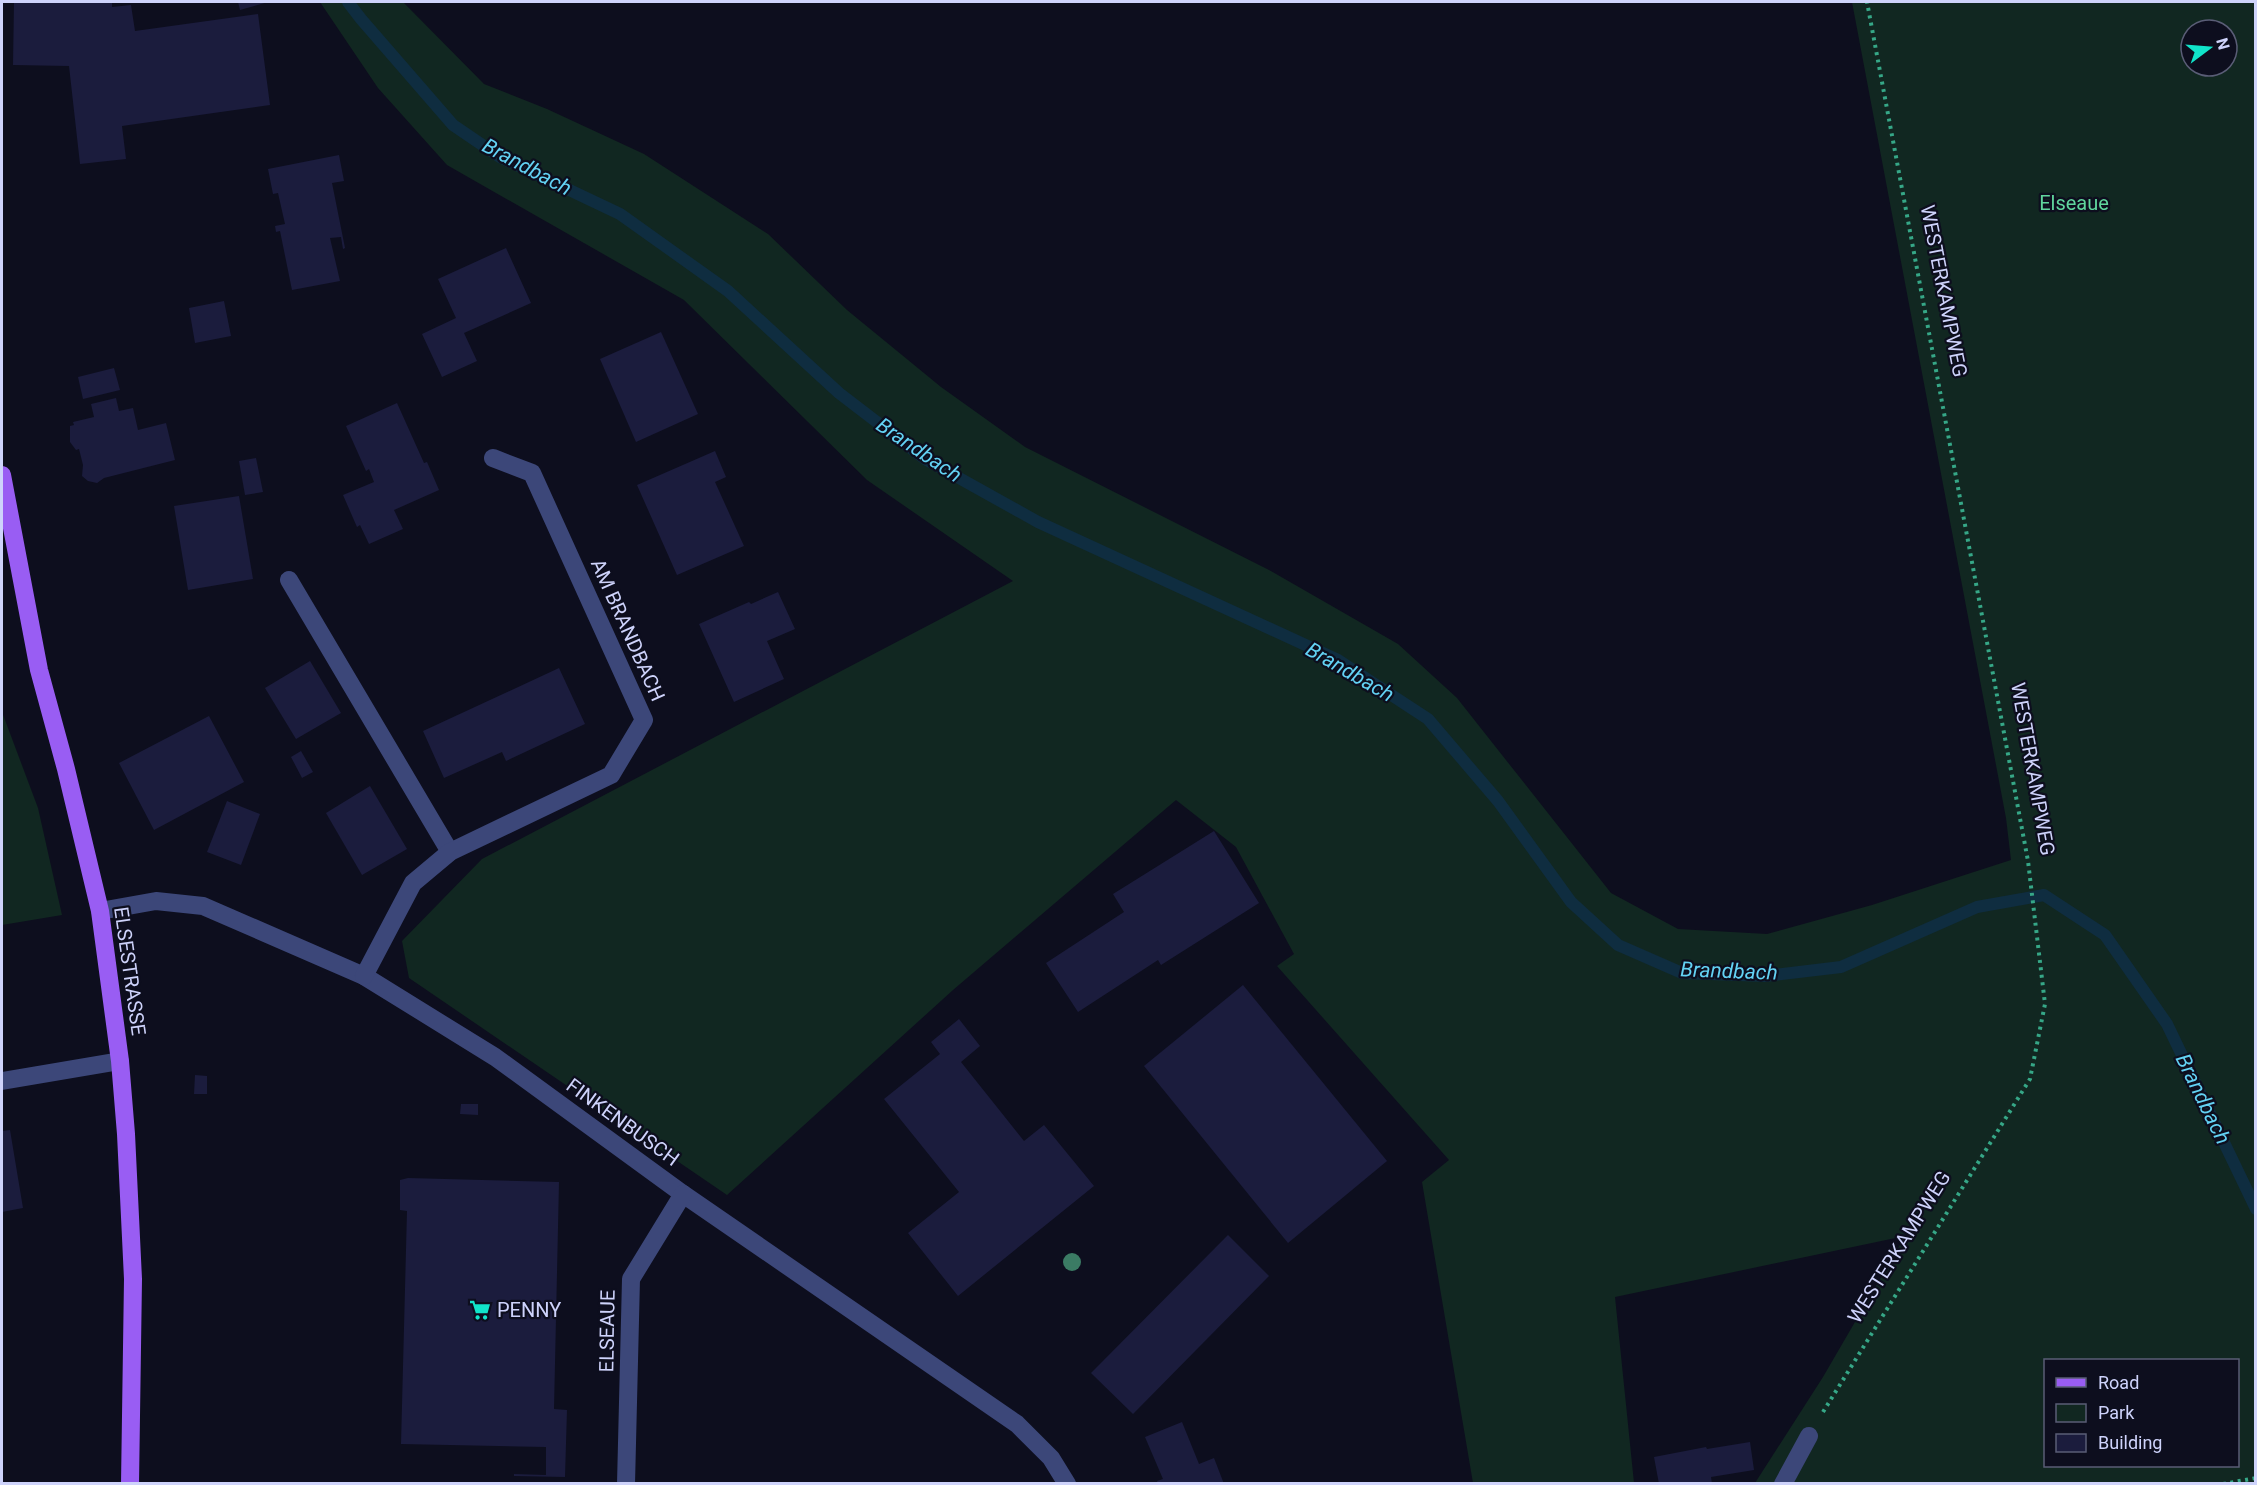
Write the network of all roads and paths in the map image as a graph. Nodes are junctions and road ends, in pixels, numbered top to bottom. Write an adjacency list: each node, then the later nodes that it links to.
1 (1867, 2): 11 (path, WESTERKAMPWEG)
2 (493, 458): 5 (street, AM BRANDBACH)
3 (2, 475): 6 (main road, ELSESTRASSE)
4 (289, 580): 5 (street)
5 (450, 852): 7 (street, AM BRANDBACH)
6 (100, 911): 7 (street, FINKENBUSCH); 8 (main road, ELSESTRASSE)
7 (364, 976): 10 (street, FINKENBUSCH)
8 (120, 1061): 9 (street); 13 (main road, ELSESTRASSE)
9 (2, 1081)
10 (683, 1194): 14 (street, ELSEAUE); 15 (street, FINKENBUSCH)
11 (1809, 1436): 16 (street)
12 (2256, 1478): 17 (path)
13 (130, 1484)
14 (626, 1484)
15 (1067, 1484)
16 (1783, 1484)
17 (2223, 1484)

